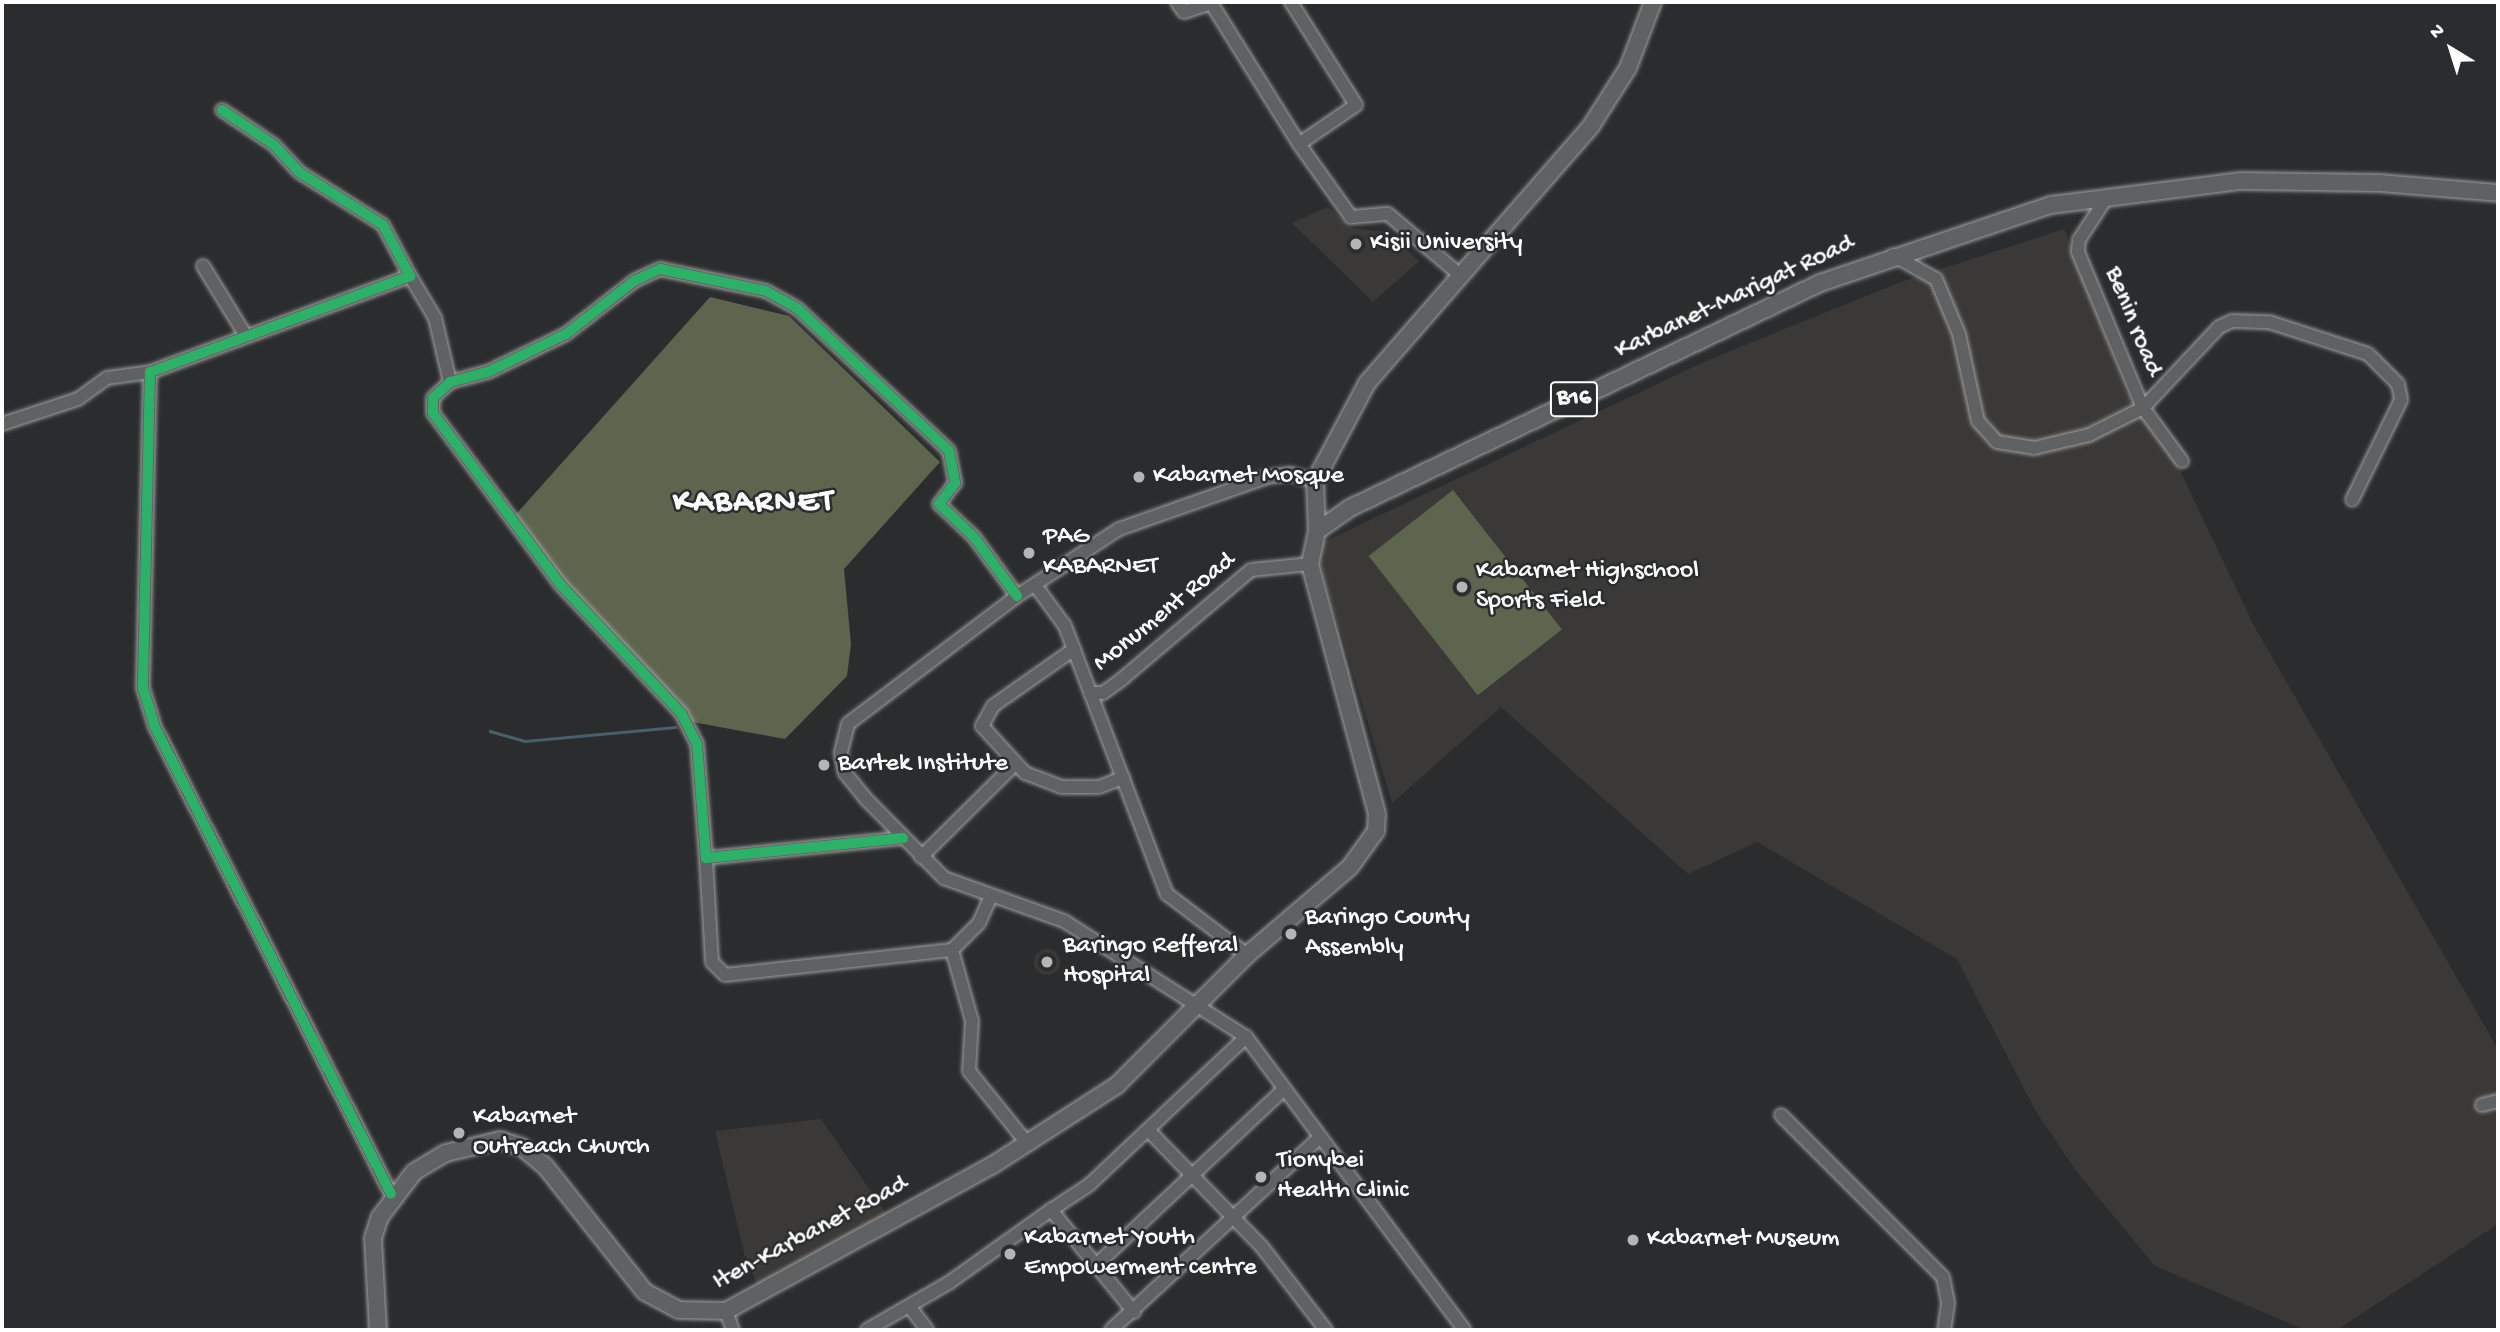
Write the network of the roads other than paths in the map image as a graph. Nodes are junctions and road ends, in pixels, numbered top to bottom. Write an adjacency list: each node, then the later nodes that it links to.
1 (1177, 2): 2 (street)
2 (1212, 2): 6 (street)
3 (1291, 2): 6 (street)
4 (1653, 2): 11 (main road)
5 (222, 110): 12 (street)
6 (1299, 144): 11 (street)
7 (2498, 194): 8 (main road, Karbanet-Marigat Road / B16)
8 (2107, 197): 9 (main road, Karbanet-Marigat Road / B16); 16 (street, Benin road)
9 (1892, 254): 16 (street); 21 (main road, Karbanet-Marigat Road / B16)
10 (203, 266): 13 (street)
11 (1460, 275): 19 (main road)
12 (410, 276): 13 (street); 15 (street)
13 (246, 337): 14 (street)
14 (150, 372): 17 (street); 45 (street)
15 (450, 382): 24 (street); 30 (street)
16 (2143, 408): 18 (street, Benin road); 20 (street)
17 (2, 424)
18 (2182, 461)
19 (1315, 481): 21 (main road); 23 (street)
20 (2352, 500)
21 (1317, 531): 22 (main road)
22 (1310, 564): 26 (street, Monument Road); 34 (main road)
23 (1035, 585): 24 (street); 25 (street)
24 (1017, 596): 29 (street)
25 (1074, 649): 26 (street); 27 (street)
26 (1090, 692): 28 (street)
27 (1014, 765): 28 (street); 31 (street)
28 (1123, 778): 34 (street)
29 (903, 838): 30 (street); 31 (street)
30 (706, 858): 33 (street)
31 (921, 858): 32 (street)
32 (990, 898): 33 (street); 35 (street)
33 (952, 950): 43 (street)
34 (1247, 955): 35 (main road)
35 (1201, 1007): 36 (street); 43 (main road, Iten-Karbanet Road)
36 (1246, 1037): 37 (street); 41 (street)
37 (1284, 1089): 42 (street); 44 (street)
38 (2498, 1101): 39 (street)
39 (2482, 1105)
40 (1781, 1115): 59 (street)
41 (1148, 1130): 44 (street); 46 (street)
42 (1320, 1138): 47 (street); 58 (street)
43 (1028, 1144): 50 (main road, Iten-Karbanet Road)
44 (1187, 1173): 47 (street); 48 (street)
45 (391, 1194): 50 (main road, Iten-Karbanet Road); 52 (main road)
46 (1051, 1210): 48 (street); 49 (street)
47 (1234, 1218): 51 (street); 57 (street)
48 (1094, 1267): 51 (street)
49 (909, 1306): 54 (street); 55 (street)
50 (726, 1311): 53 (street)
51 (1134, 1312): 56 (street)
52 (379, 1330)
53 (733, 1330)
54 (867, 1330)
55 (928, 1330)
56 (1111, 1330)
57 (1326, 1330)
58 (1464, 1330)
59 (1944, 1330)

